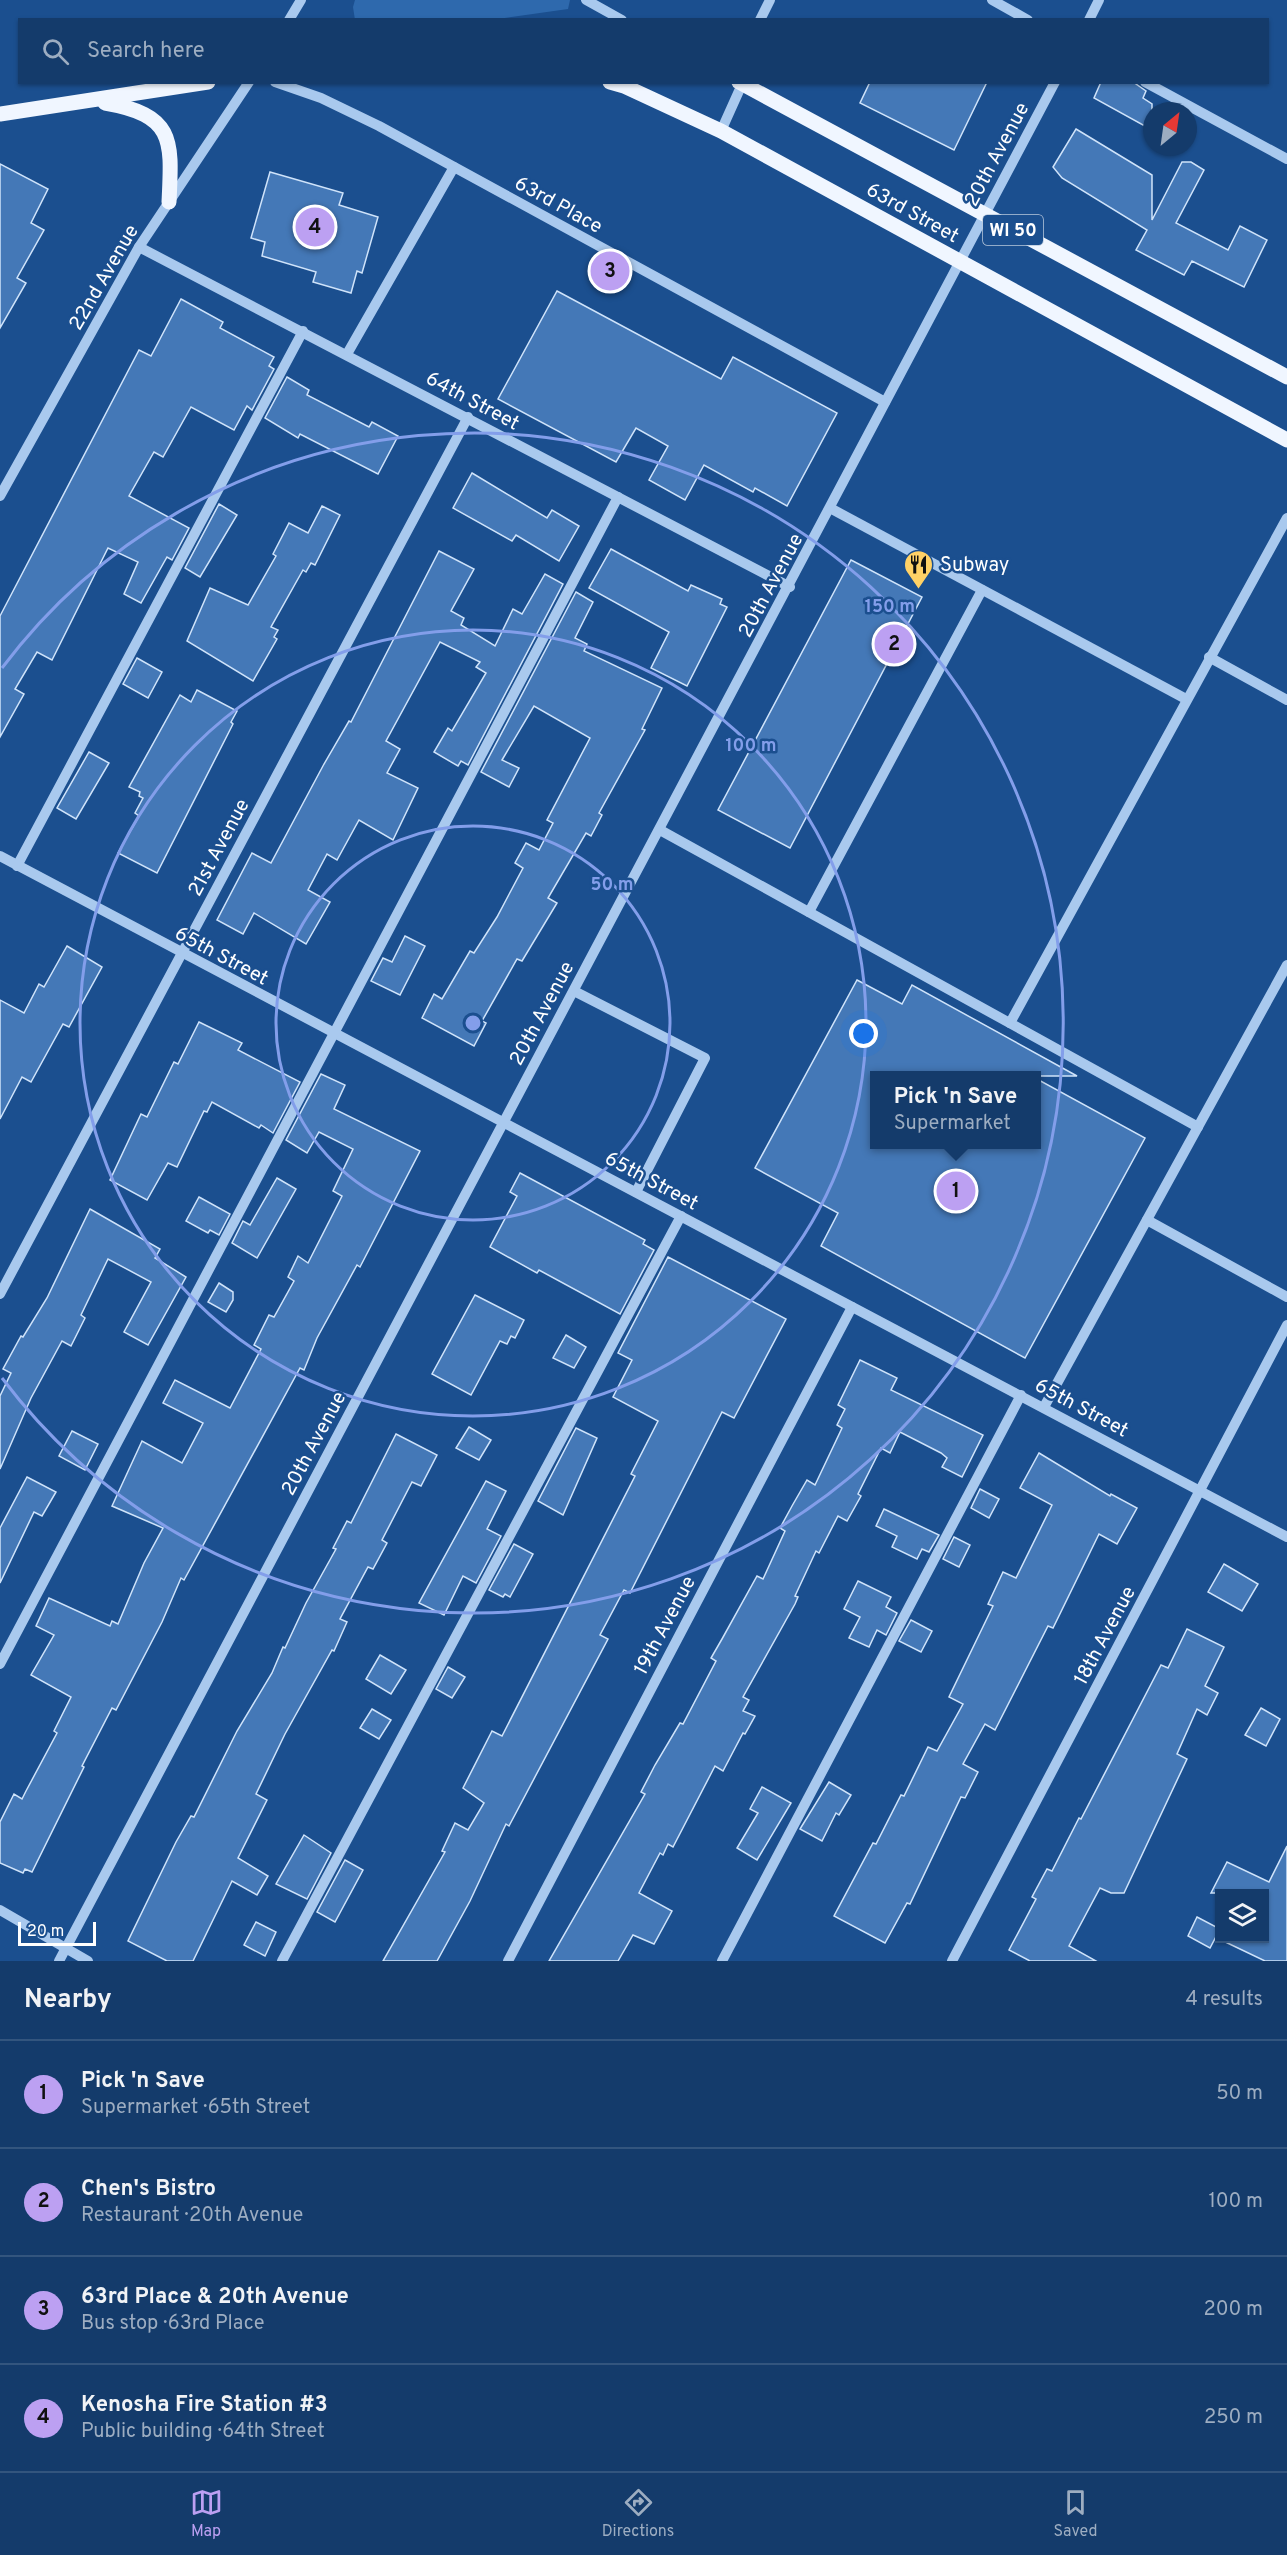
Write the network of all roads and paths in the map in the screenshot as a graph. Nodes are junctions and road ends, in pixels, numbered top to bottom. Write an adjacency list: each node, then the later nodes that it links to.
1 (301, 0): 6 (street)
2 (586, 0): 7 (street)
3 (770, 0): 8 (street)
4 (992, 0): 9 (street)
5 (1099, 0): 10 (street)
6 (290, 18)
7 (618, 18)
8 (761, 18)
9 (1024, 18)
10 (1090, 18)
11 (195, 84): 19 (main road)
12 (248, 84): 24 (street, 22nd Avenue)
13 (281, 84): 23 (street, 63rd Place)
14 (617, 84): 21 (main road, 63rd Street / WI 50)
15 (742, 84): 21 (street)
16 (744, 84): 25 (main road, 63rd Street / WI 50)
17 (1054, 84): 25 (street, 20th Avenue)
18 (1149, 84): 22 (street)
19 (90, 100): 20 (main road); 24 (main road)
20 (0, 114)
21 (721, 131): 27 (main road, 63rd Street / WI 50)
22 (1287, 159)
23 (454, 167): 29 (street); 31 (street, 63rd Place)
24 (169, 202): 26 (street, 22nd Avenue)
25 (984, 215): 27 (street, 20th Avenue); 30 (main road, 63rd Street / WI 50)
26 (139, 247): 28 (street, 64th Street); 34 (street, 22nd Avenue)
27 (961, 262): 31 (street, 20th Avenue); 33 (main road, 63rd Street / WI 50)
28 (303, 332): 29 (street, 64th Street); 45 (street)
29 (347, 354): 32 (street, 64th Street)
30 (1287, 377)
31 (885, 402): 36 (street, 20th Avenue)
32 (468, 417): 35 (street, 64th Street); 47 (street, 21st Avenue)
33 (1287, 440)
34 (0, 496)
35 (618, 497): 38 (street, 64th Street); 51 (street)
36 (830, 508): 38 (street, 20th Avenue); 39 (street)
37 (1287, 518): 40 (street)
38 (790, 587): 43 (street, 20th Avenue)
39 (982, 590): 41 (street); 46 (street)
40 (1209, 657): 41 (street); 42 (street)
41 (1186, 699): 50 (street)
42 (1287, 700)
43 (660, 830): 46 (street); 49 (street, 20th Avenue)
44 (0, 856): 45 (street, 65th Street)
45 (17, 866): 47 (street, 65th Street)
46 (809, 912): 50 (street)
47 (181, 955): 51 (street, 65th Street); 57 (street, 21st Avenue)
48 (1287, 965): 53 (street)
49 (574, 991): 52 (street, 20th Avenue); 54 (street)
50 (1010, 1023): 53 (street)
51 (335, 1034): 52 (street, 65th Street); 65 (street)
52 (504, 1122): 54 (street, 65th Street); 67 (street, 20th Avenue)
53 (1198, 1127): 56 (street)
54 (636, 1192): 55 (street, 65th Street)
55 (681, 1216): 59 (street, 65th Street); 70 (street)
56 (1147, 1220): 58 (street); 62 (street)
57 (0, 1294)
58 (1287, 1296)
59 (852, 1307): 61 (street, 65th Street); 71 (street, 19th Avenue)
60 (1287, 1325): 63 (street, 18th Avenue)
61 (1021, 1395): 62 (street, 65th Street); 72 (street)
62 (1044, 1407): 63 (street, 65th Street)
63 (1202, 1490): 64 (street, 65th Street); 73 (street, 18th Avenue)
64 (1287, 1538)
65 (0, 1664)
66 (0, 1910): 67 (street)
67 (66, 1948): 68 (street, 20th Avenue); 69 (street)
68 (59, 1961)
69 (88, 1961)
70 (282, 1961)
71 (508, 1961)
72 (722, 1961)
73 (952, 1961)

